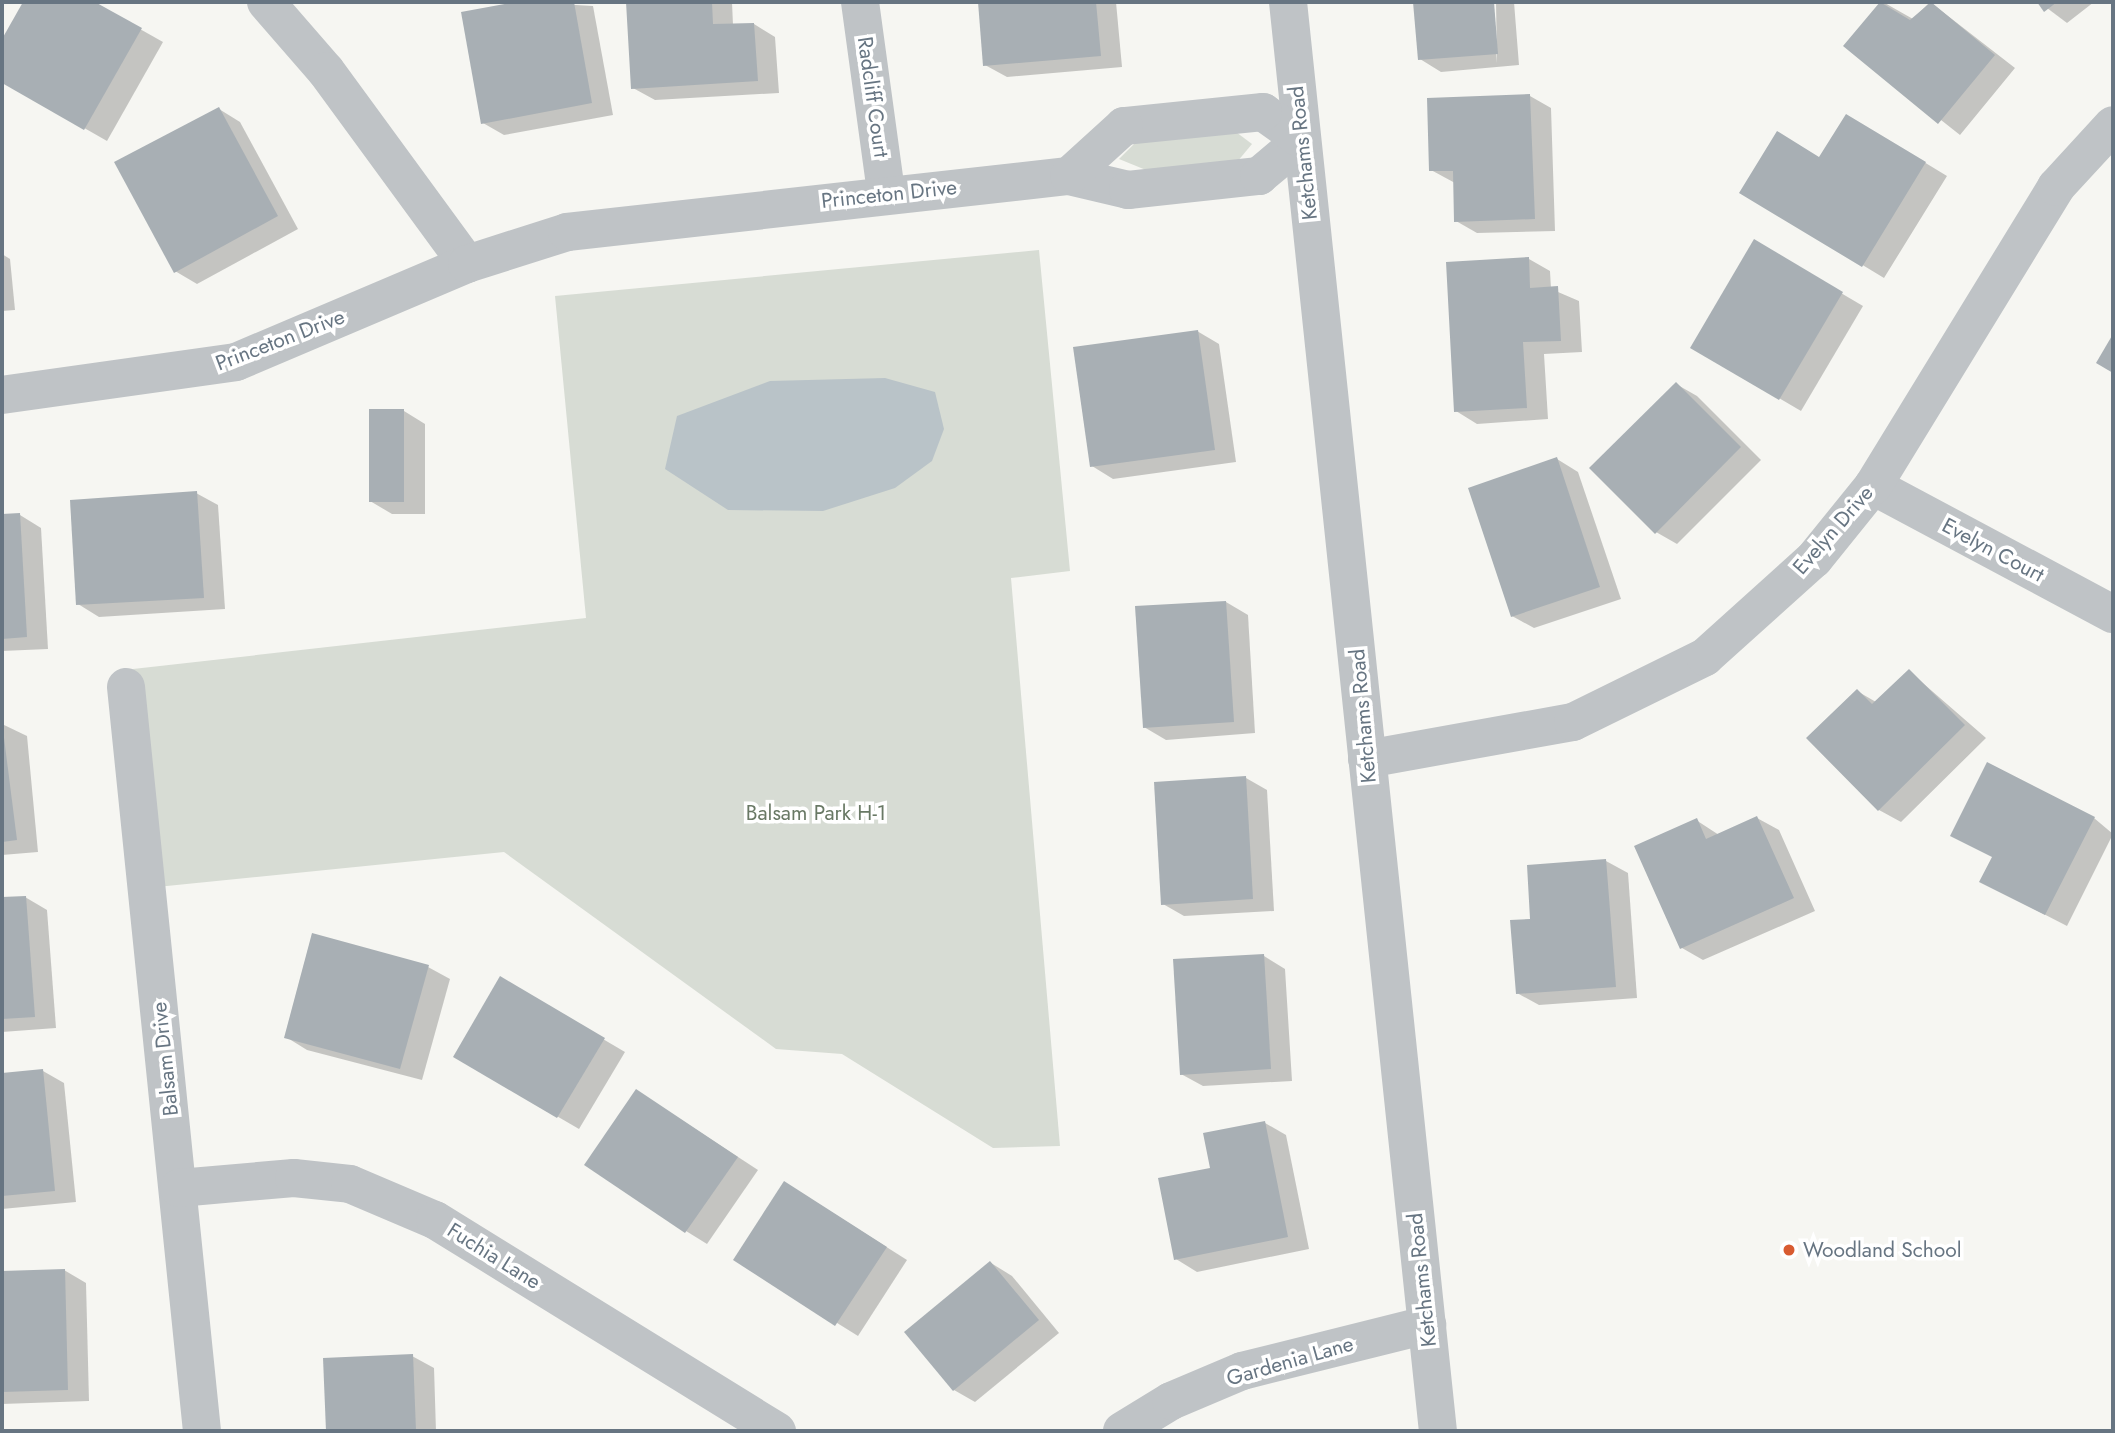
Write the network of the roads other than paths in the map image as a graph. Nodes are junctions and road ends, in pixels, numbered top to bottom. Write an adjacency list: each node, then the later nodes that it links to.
1 (266, 2): 8 (street)
2 (860, 2): 7 (street, Radcliff Court)
3 (1288, 2): 5 (street, Ketchams Road)
4 (2113, 125): 10 (street, Evelyn Drive)
5 (1302, 140): 6 (street, Princeton Drive); 6 (street); 13 (street, Ketchams Road)
6 (1069, 176): 7 (street, Princeton Drive)
7 (886, 193): 8 (street, Princeton Drive)
8 (467, 264): 9 (street, Princeton Drive)
9 (2, 395)
10 (1872, 486): 11 (street, Evelyn Court); 13 (street, Evelyn Drive)
11 (2113, 614)
12 (126, 687): 14 (street, Balsam Drive)
13 (1367, 759): 15 (street, Ketchams Road)
14 (179, 1188): 16 (street, Balsam Drive); 17 (street, Fuchia Lane)
15 (1427, 1325): 18 (street, Gardenia Lane); 19 (street, Ketchams Road)
16 (202, 1431)
17 (777, 1431)
18 (1122, 1431)
19 (1438, 1431)

